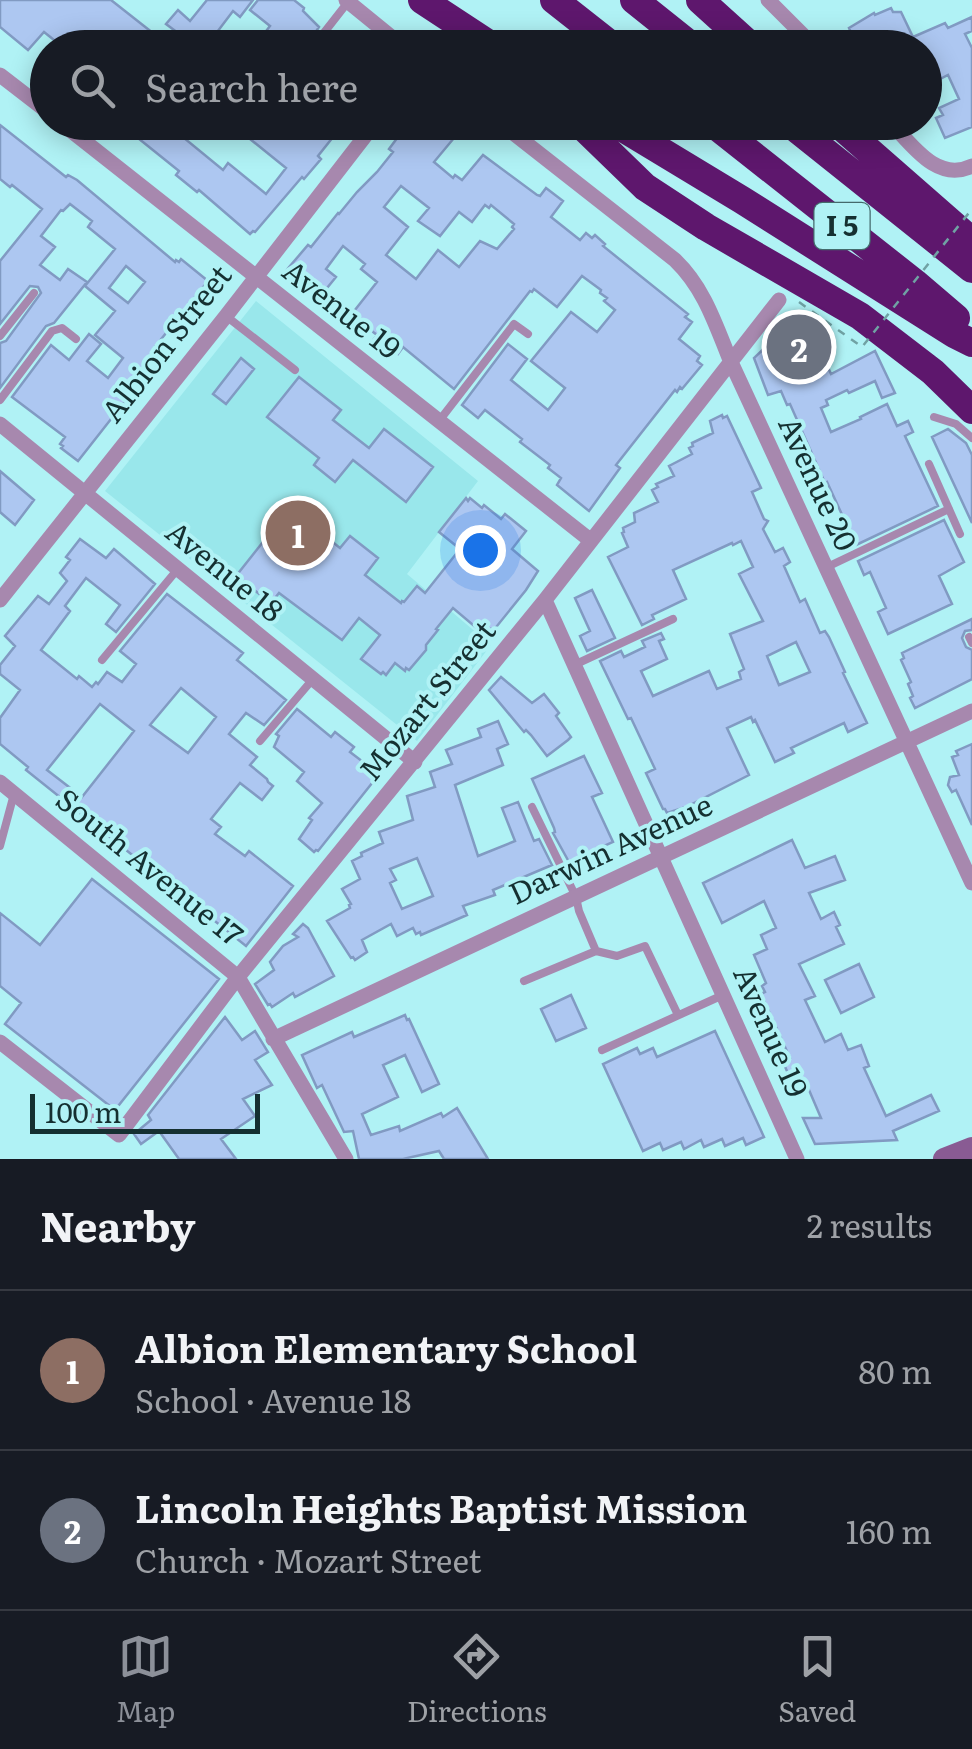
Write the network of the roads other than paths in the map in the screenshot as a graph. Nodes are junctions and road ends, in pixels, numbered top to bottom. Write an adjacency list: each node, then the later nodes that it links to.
1 (554, 0): 11 (highway)
2 (634, 0): 12 (highway)
3 (700, 0): 13 (highway)
4 (768, 0): 14 (street)
5 (347, 1): 7 (lane); 8 (street)
6 (442, 5): 9 (highway); 10 (highway)
7 (325, 30)
8 (383, 30)
9 (473, 30)
10 (479, 30)
11 (592, 30)
12 (672, 30)
13 (733, 30)
14 (798, 30)
15 (0, 74): 16 (street)
16 (30, 98)
17 (82, 140): 29 (street, Avenue 19)
18 (362, 140): 29 (street, Albion Street)
19 (522, 140): 38 (street, Avenue 20)
20 (597, 140): 41 (highway)
21 (643, 140): 37 (highway)
22 (733, 140): 33 (highway, I 5)
23 (811, 140): 28 (highway, I 5)
24 (857, 140): 27 (highway)
25 (908, 140): 26 (street)
26 (972, 166)
27 (972, 241)
28 (972, 269)
29 (255, 278): 32 (street, Albion Street); 43 (street, Avenue 19)
30 (34, 293): 35 (lane)
31 (778, 300): 38 (street, Mozart Street)
32 (226, 316): 39 (lane); 47 (street, Albion Street)
33 (972, 332)
34 (528, 334): 43 (lane)
35 (0, 336)
36 (76, 339): 40 (lane)
37 (972, 343)
38 (730, 360): 50 (street, Mozart Street); 51 (street, Avenue 20)
39 (295, 370)
40 (0, 400)
41 (972, 410)
42 (934, 417): 45 (lane)
43 (439, 422): 50 (street, Avenue 19)
44 (0, 424): 47 (street, Avenue 18)
45 (972, 438)
46 (929, 464): 48 (lane)
47 (83, 494): 52 (street, Avenue 18); 53 (street, Albion Street)
48 (949, 509): 49 (lane); 51 (lane)
49 (960, 534)
50 (590, 540): 54 (street, Mozart Street)
51 (825, 568): 61 (street, Avenue 20)
52 (177, 570): 56 (lane); 58 (street, Avenue 18)
53 (0, 600)
54 (544, 600): 57 (street, Avenue 19); 62 (street, Mozart Street)
55 (673, 620): 57 (lane)
56 (102, 660)
57 (574, 665): 67 (street, Avenue 19)
58 (313, 679): 60 (lane); 62 (street, Avenue 18)
59 (972, 712): 61 (street, Darwin Avenue)
60 (260, 741)
61 (905, 742): 67 (street, Darwin Avenue); 68 (street, Avenue 20)
62 (414, 762): 71 (street, Mozart Street)
63 (0, 782): 64 (street, South Avenue 17)
64 (14, 794): 66 (lane); 71 (street, South Avenue 17)
65 (532, 807): 69 (lane)
66 (0, 846)
67 (661, 857): 69 (street, Darwin Avenue); 73 (street, Avenue 19)
68 (972, 884)
69 (576, 897): 70 (lane); 75 (street, Darwin Avenue)
70 (596, 951): 72 (lane); 74 (lane)
71 (238, 978): 75 (street, South Avenue 17); 76 (street, Mozart Street)
72 (524, 981)
73 (723, 995): 74 (lane); 80 (street, Avenue 19)
74 (678, 1015): 77 (lane)
75 (273, 1039): 79 (street, South Avenue 17)
76 (0, 1042)
77 (602, 1050)
78 (972, 1148): 81 (main road)
79 (346, 1159)
80 (797, 1159)
81 (944, 1159)

